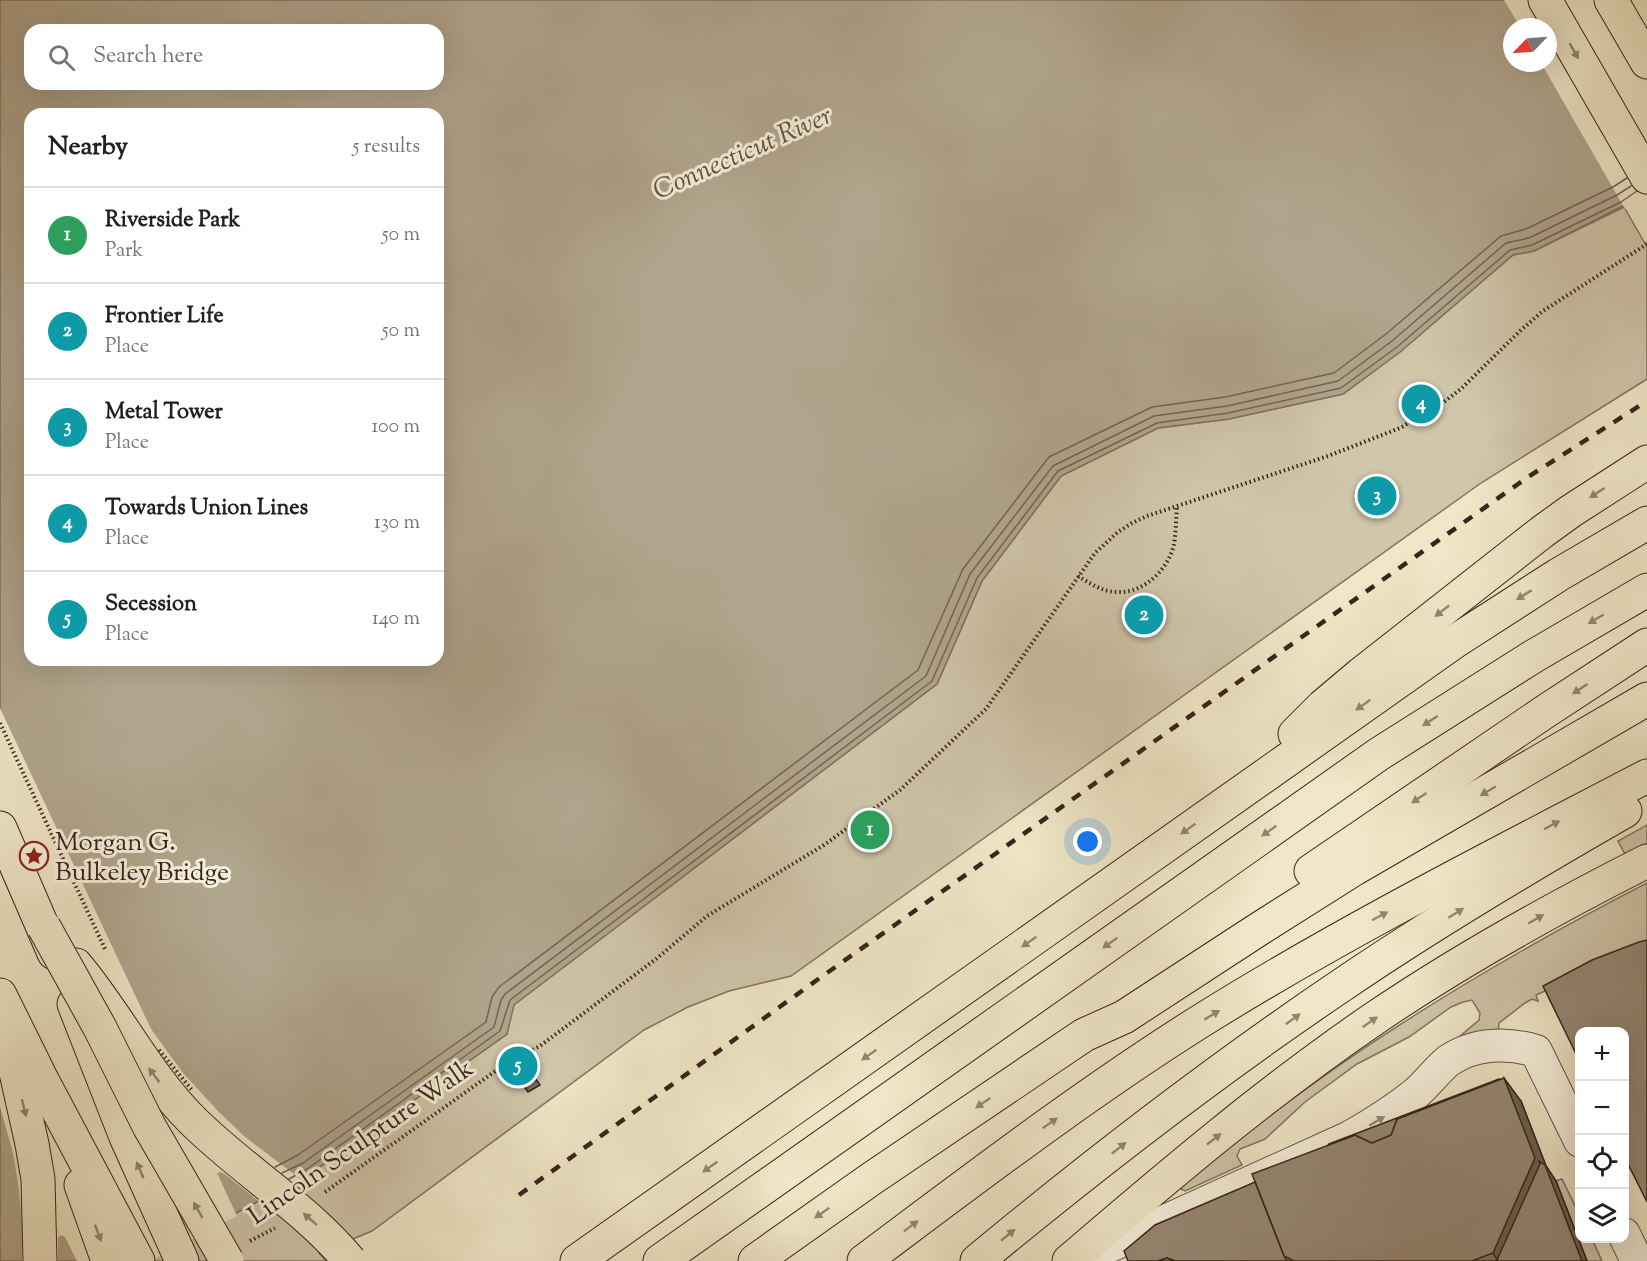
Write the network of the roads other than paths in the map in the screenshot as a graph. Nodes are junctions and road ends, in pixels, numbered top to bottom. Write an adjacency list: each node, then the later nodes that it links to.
1 (1545, 0): 4 (highway, one-way to 4)
2 (1611, 0): 3 (highway)
3 (1647, 62)
4 (1647, 177)
5 (1647, 462): 10 (highway, one-way to 10)
6 (1647, 523): 10 (highway, one-way to 10)
7 (1647, 590): 28 (highway, one-way to 28)
8 (1647, 645): 17 (highway, one-way to 17)
9 (1647, 699): 17 (highway, one-way to 17)
10 (1270, 771): 27 (highway, one-way to 27)
11 (1647, 776): 30 (highway, one-way to 11)
12 (1647, 799): 31 (highway, one-way to 12)
13 (0, 828): 15 (highway)
14 (1647, 861): 32 (highway, one-way to 14)
15 (44, 927): 21 (highway, one-way to 15, bridge); 25 (highway, one-way to 15, bridge); 26 (highway, one-way to 15, bridge)
16 (3, 1001): 18 (highway); 22 (highway, one-way to 22)
17 (1084, 1035): 29 (highway, one-way to 29)
18 (42, 1080): 23 (highway, one-way to 23); 24 (highway)
19 (1577, 1135): 33 (street, one-way to 19)
20 (1628, 1243): 34 (street)
21 (235, 1253)
22 (40, 1261)
23 (108, 1261)
24 (138, 1261)
25 (182, 1261)
26 (350, 1261)
27 (577, 1261)
28 (660, 1261)
29 (755, 1261)
30 (864, 1261)
31 (977, 1261)
32 (1069, 1261)
33 (1077, 1261)
34 (1637, 1261)

